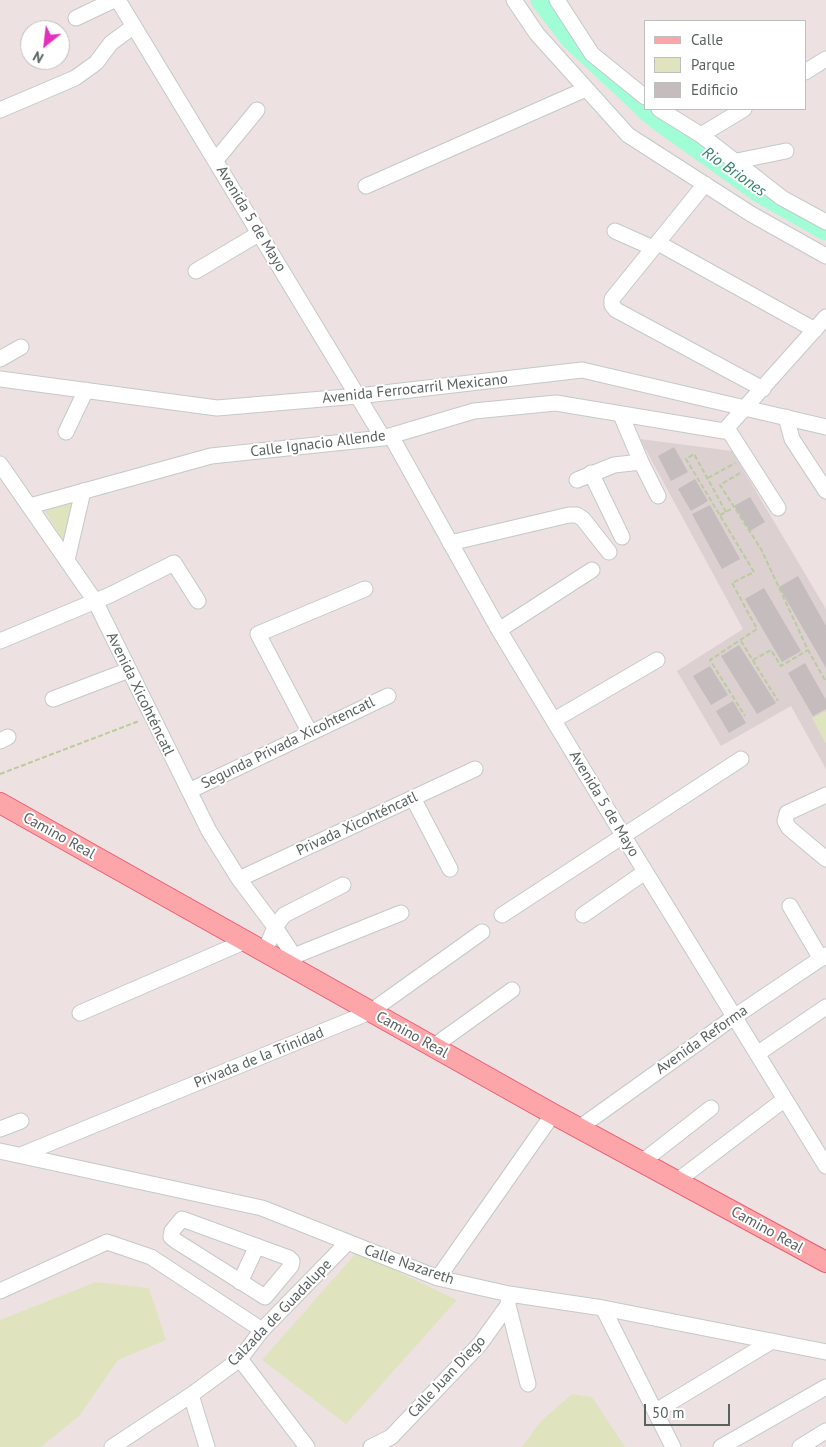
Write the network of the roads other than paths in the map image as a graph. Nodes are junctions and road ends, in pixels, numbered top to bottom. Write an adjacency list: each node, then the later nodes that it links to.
1 (116, 0): 4 (street); 5 (street, Avenida 5 de Mayo)
2 (514, 0): 8 (street)
3 (557, 0): 9 (street)
4 (76, 18)
5 (134, 26): 10 (street); 16 (street, Avenida 5 de Mayo)
6 (824, 63): 7 (street)
7 (806, 72)
8 (586, 89): 18 (street); 19 (street)
9 (644, 96)
10 (0, 110)
11 (257, 110): 16 (street)
12 (662, 110): 14 (street)
13 (742, 110): 14 (street)
14 (701, 135): 17 (street)
15 (786, 152): 17 (street)
16 (216, 160): 22 (street, Avenida 5 de Mayo)
17 (737, 161): 20 (street)
18 (706, 184): 23 (street); 24 (street)
19 (366, 186)
20 (826, 222)
21 (615, 231): 23 (street)
22 (260, 233): 25 (street); 33 (street, Avenida 5 de Mayo)
23 (655, 245): 27 (street); 31 (street)
24 (826, 256)
25 (196, 271)
26 (826, 317): 27 (street)
27 (815, 330): 31 (street)
28 (21, 348): 29 (street)
29 (0, 359)
30 (0, 378): 32 (street, Avenida Ferrocarril Mexicano)
31 (763, 389): 34 (street)
32 (86, 390): 33 (street, Avenida Ferrocarril Mexicano); 39 (street)
33 (358, 396): 34 (street, Avenida Ferrocarril Mexicano); 40 (street, Avenida 5 de Mayo)
34 (746, 407): 36 (street, Avenida Ferrocarril Mexicano); 38 (street)
35 (621, 415): 38 (street, Calle Ignacio Allende); 40 (street, Calle Ignacio Allende); 41 (street)
36 (786, 417): 37 (street, Avenida Ferrocarril Mexicano); 46 (street)
37 (826, 427)
38 (727, 428): 49 (street)
39 (66, 432)
40 (387, 437): 45 (street, Calle Ignacio Allende); 51 (street, Avenida 5 de Mayo)
41 (640, 462): 43 (street); 47 (street)
42 (0, 464): 48 (street, Avenida Xicohténcatl)
43 (591, 473): 44 (street); 50 (street)
44 (577, 480)
45 (83, 491): 48 (street, Calle Ignacio Allende); 53 (street)
46 (826, 491)
47 (658, 496)
48 (30, 506): 53 (street, Avenida Xicohténcatl)
49 (778, 508)
50 (622, 537)
51 (450, 543): 52 (street); 58 (street, Avenida 5 de Mayo)
52 (609, 552)
53 (67, 560): 56 (street, Avenida Xicohténcatl)
54 (592, 570): 58 (street)
55 (365, 588): 65 (street)
56 (95, 601): 57 (street); 59 (street); 61 (street, Avenida Xicohténcatl)
57 (198, 601)
58 (499, 630): 64 (street, Avenida 5 de Mayo)
59 (0, 641)
60 (657, 660): 64 (street)
61 (129, 670): 63 (street); 68 (street, Avenida Xicohténcatl)
62 (388, 696): 65 (street, Segunda Privada Xicohtencatl)
63 (53, 699)
64 (554, 720): 72 (street, Avenida 5 de Mayo)
65 (310, 733): 68 (street, Segunda Privada Xicohtencatl)
66 (741, 759): 72 (street)
67 (475, 769): 70 (street, Privada Xicohténcatl)
68 (189, 791): 76 (street, Avenida Xicohténcatl)
69 (826, 795): 73 (street)
70 (413, 798): 74 (street); 76 (street, Privada Xicohténcatl)
71 (0, 803): 84 (main road, Camino Real)
72 (624, 837): 75 (street, Avenida 5 de Mayo); 80 (street)
73 (826, 858)
74 (450, 869)
75 (645, 872): 81 (street); 92 (street, Avenida 5 de Mayo)
76 (240, 879): 82 (street, Avenida Xicohténcatl)
77 (342, 885): 82 (street)
78 (790, 906): 86 (street)
79 (401, 912): 87 (street)
80 (502, 915)
81 (583, 915)
82 (275, 926): 85 (street); 87 (street, Avenida Xicohténcatl)
83 (482, 932): 90 (street, Privada de la Trinidad)
84 (246, 941): 85 (main road, Camino Real); 91 (street)
85 (265, 951): 87 (main road, Camino Real)
86 (824, 957): 92 (street, Avenida Reforma)
87 (294, 962): 90 (main road, Camino Real)
88 (512, 990): 93 (street)
89 (826, 1006): 94 (street)
90 (370, 1012): 93 (main road, Camino Real); 102 (street, Privada de la Trinidad)
91 (80, 1013)
92 (734, 1017): 94 (street, Avenida 5 de Mayo); 99 (street, Avenida Reforma)
93 (434, 1046): 97 (main road, Camino Real)
94 (757, 1054): 95 (street, Avenida 5 de Mayo)
95 (785, 1099): 104 (street, Avenida 5 de Mayo); 105 (street)
96 (711, 1108): 103 (street)
97 (553, 1114): 99 (main road, Camino Real); 110 (street)
98 (21, 1121): 100 (street)
99 (579, 1128): 103 (main road, Camino Real)
100 (0, 1130)
101 (0, 1151): 102 (street, Calle Nazareth)
102 (21, 1155): 106 (street, Calle Nazareth)
103 (642, 1162): 105 (main road, Camino Real)
104 (826, 1166)
105 (677, 1181): 108 (main road, Camino Real)
106 (347, 1243): 110 (street, Calle Nazareth); 112 (street, Calzada de Guadalupe)
107 (257, 1246): 109 (street); 111 (street); 111 (street)
108 (826, 1262)
109 (282, 1278): 111 (street); 112 (street)
110 (438, 1278): 114 (street, Calle Nazareth)
111 (240, 1282)
112 (301, 1290): 116 (street, Calzada de Guadalupe)
113 (0, 1291): 116 (street)
114 (508, 1300): 115 (street, Calle Nazareth); 120 (street); 128 (street, Calle Juan Diego)
115 (603, 1308): 117 (street, Calle Nazareth); 123 (street)
116 (262, 1330): 119 (street, Calzada de Guadalupe)
117 (772, 1341): 118 (street, Calle Nazareth); 123 (street)
118 (826, 1352)
119 (240, 1359): 122 (street, Calzada de Guadalupe); 127 (street)
120 (528, 1384)
121 (826, 1387): 130 (street)
122 (191, 1395): 125 (street, Calzada de Guadalupe); 126 (street)
123 (656, 1411): 129 (street)
124 (826, 1431): 131 (street)
125 (112, 1447)
126 (207, 1447)
127 (307, 1447)
128 (371, 1447)
129 (673, 1447)
130 (721, 1447)
131 (800, 1447)

